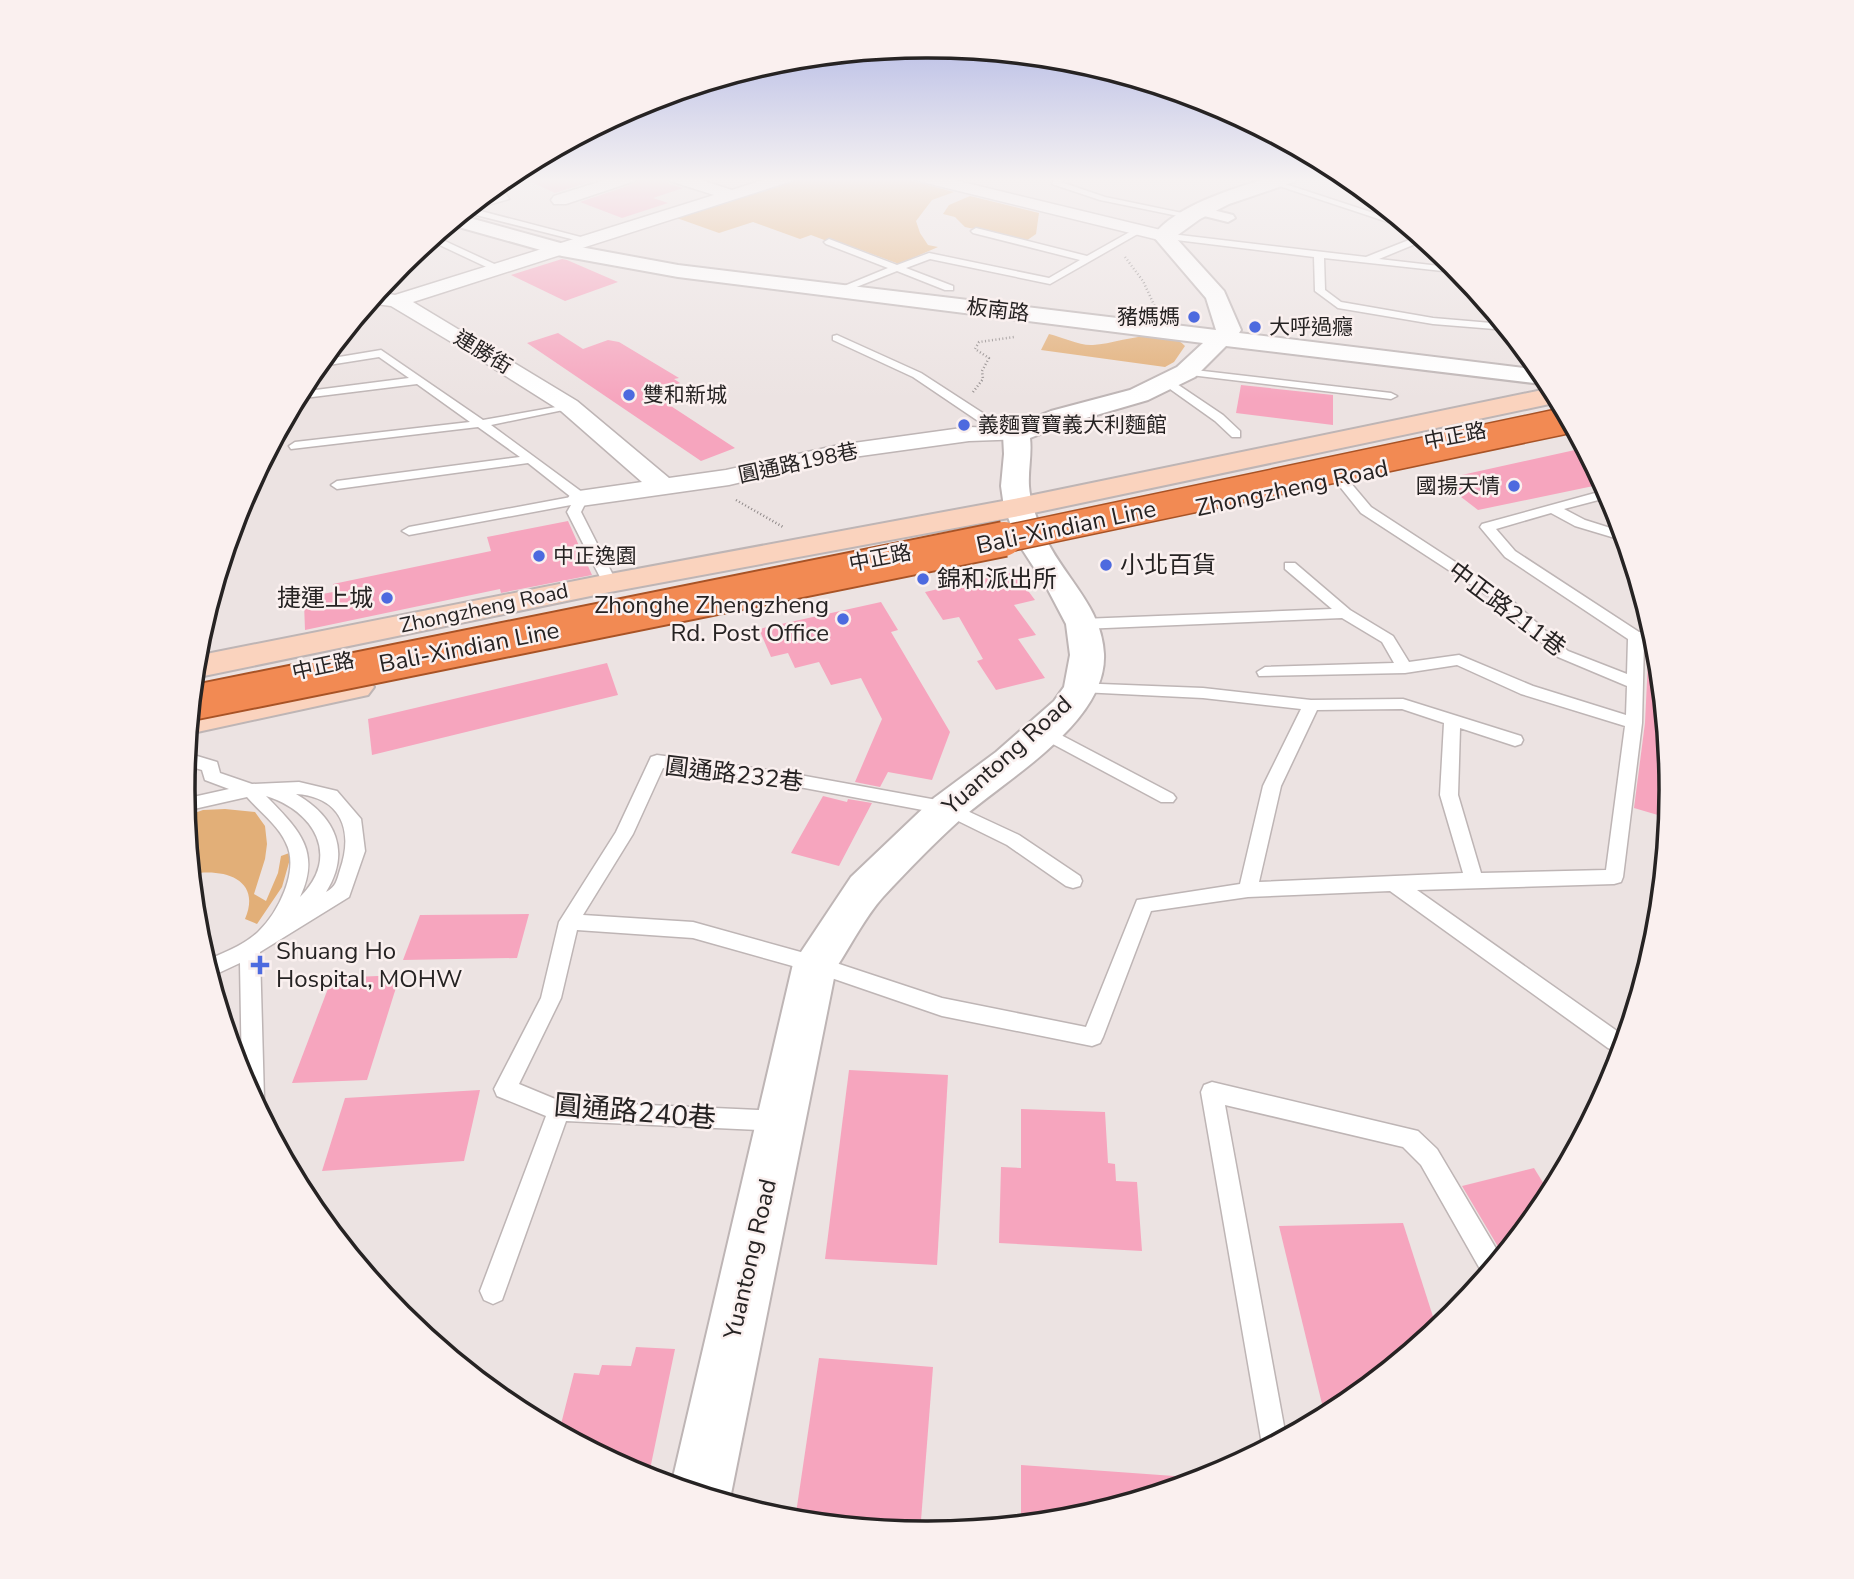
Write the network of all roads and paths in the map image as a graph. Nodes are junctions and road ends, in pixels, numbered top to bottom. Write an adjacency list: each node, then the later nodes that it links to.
1 (459, 252): 16 (lane)
2 (557, 252): 16 (street, 連勝街)
3 (571, 252): 18 (street, 板南路)
4 (855, 252): 14 (lane)
5 (1058, 252): 12 (lane)
6 (1102, 252): 12 (lane)
7 (1119, 252): 22 (path)
8 (1177, 252): 25 (street)
9 (1299, 252): 11 (lane)
10 (1388, 252): 13 (lane)
11 (1319, 254): 13 (lane); 21 (lane)
12 (1087, 259): 14 (lane)
13 (1369, 260): 15 (lane)
14 (900, 268): 17 (lane); 18 (lane)
15 (1440, 269)
16 (499, 270): 20 (street, 連勝街)
17 (949, 288)
18 (837, 291): 22 (street, 板南路)
19 (384, 299): 20 (street, 連勝街)
20 (396, 301): 34 (street, 連勝街)
21 (1493, 326)
22 (1159, 331): 25 (street, 板南路)
23 (1016, 337): 33 (path)
24 (837, 338): 33 (lane)
25 (1218, 339): 27 (street, 板南路); 28 (street)
26 (335, 360): 29 (lane)
27 (1530, 376)
28 (1176, 377): 31 (lane); 40 (street); 41 (lane)
29 (419, 380): 30 (lane); 38 (lane)
30 (312, 394)
31 (1391, 396)
32 (1544, 398): 51 (main road, Zhongzheng Road)
33 (962, 402): 40 (lane)
34 (569, 406): 38 (lane); 47 (street, 連勝街)
35 (1550, 407): 65 (highway, Bali-Xindian Line)
36 (1555, 414): 51 (main road, 中正路)
37 (1560, 422): 68 (highway, Bali-Xindian Line, bridge)
38 (481, 424): 42 (lane); 43 (lane)
39 (1564, 430): 45 (main road, Zhongzheng Road)
40 (1016, 434): 44 (street, 圓通路198巷); 51 (street)
41 (1236, 434)
42 (295, 446)
43 (531, 458): 46 (lane); 49 (lane)
44 (756, 469): 47 (street, 圓通路198巷); 54 (path)
45 (1339, 478): 51 (main road, Zhongzheng Road); 64 (lane, 中正路211巷)
46 (337, 485)
47 (662, 485): 49 (street, 圓通路198巷)
48 (1597, 496): 50 (lane)
49 (581, 498): 52 (lane); 56 (lane)
50 (1551, 508): 53 (lane); 59 (lane)
51 (1026, 525): 54 (main road, Zhongzheng Road); 58 (street, Yuantong Road); 67 (main road, 中正路); 70 (main road, Zhongzheng Road)
52 (409, 531)
53 (1612, 533)
54 (800, 546): 56 (main road, Zhongzheng Road)
55 (1290, 566): 57 (lane)
56 (610, 583): 61 (main road, Zhongzheng Road)
57 (1345, 613): 58 (lane); 62 (lane)
58 (1082, 624): 66 (street, Yuantong Road)
59 (1636, 637): 60 (lane); 64 (lane)
60 (1643, 637)
61 (206, 665)
62 (1405, 668): 63 (lane); 72 (lane)
63 (1265, 672)
64 (1635, 682): 72 (lane)
65 (204, 683)
66 (1082, 687): 69 (lane); 73 (street, Yuantong Road)
67 (202, 691)
68 (201, 701)
69 (1311, 705): 71 (lane); 83 (lane)
70 (199, 720)
71 (1452, 720): 74 (lane); 80 (lane)
72 (1634, 723): 80 (lane)
73 (1042, 731): 77 (lane); 79 (street, Yuantong Road)
74 (1515, 740)
75 (196, 762): 76 (lane)
76 (260, 790): 78 (lane); 85 (lane); 85 (lane); 85 (lane)
77 (1167, 798)
78 (196, 803)
79 (948, 808): 81 (lane); 84 (lane, 圓通路232巷); 86 (street, Yuantong Road)
80 (1474, 880): 82 (lane)
81 (1073, 881)
82 (1393, 883): 83 (lane); 88 (lane)
83 (1248, 890): 86 (lane)
84 (569, 922): 86 (lane); 90 (lane, 圓通路240巷)
85 (257, 944): 87 (lane); 89 (lane)
86 (815, 964): 91 (street, Yuantong Road)
87 (217, 965)
88 (1614, 1041)
89 (254, 1076)
90 (559, 1111): 91 (lane, 圓通路240巷); 93 (lane)
91 (780, 1121): 95 (street, Yuantong Road)
92 (1488, 1259): 94 (lane)
93 (493, 1291)
94 (1272, 1434)
95 (701, 1485)

